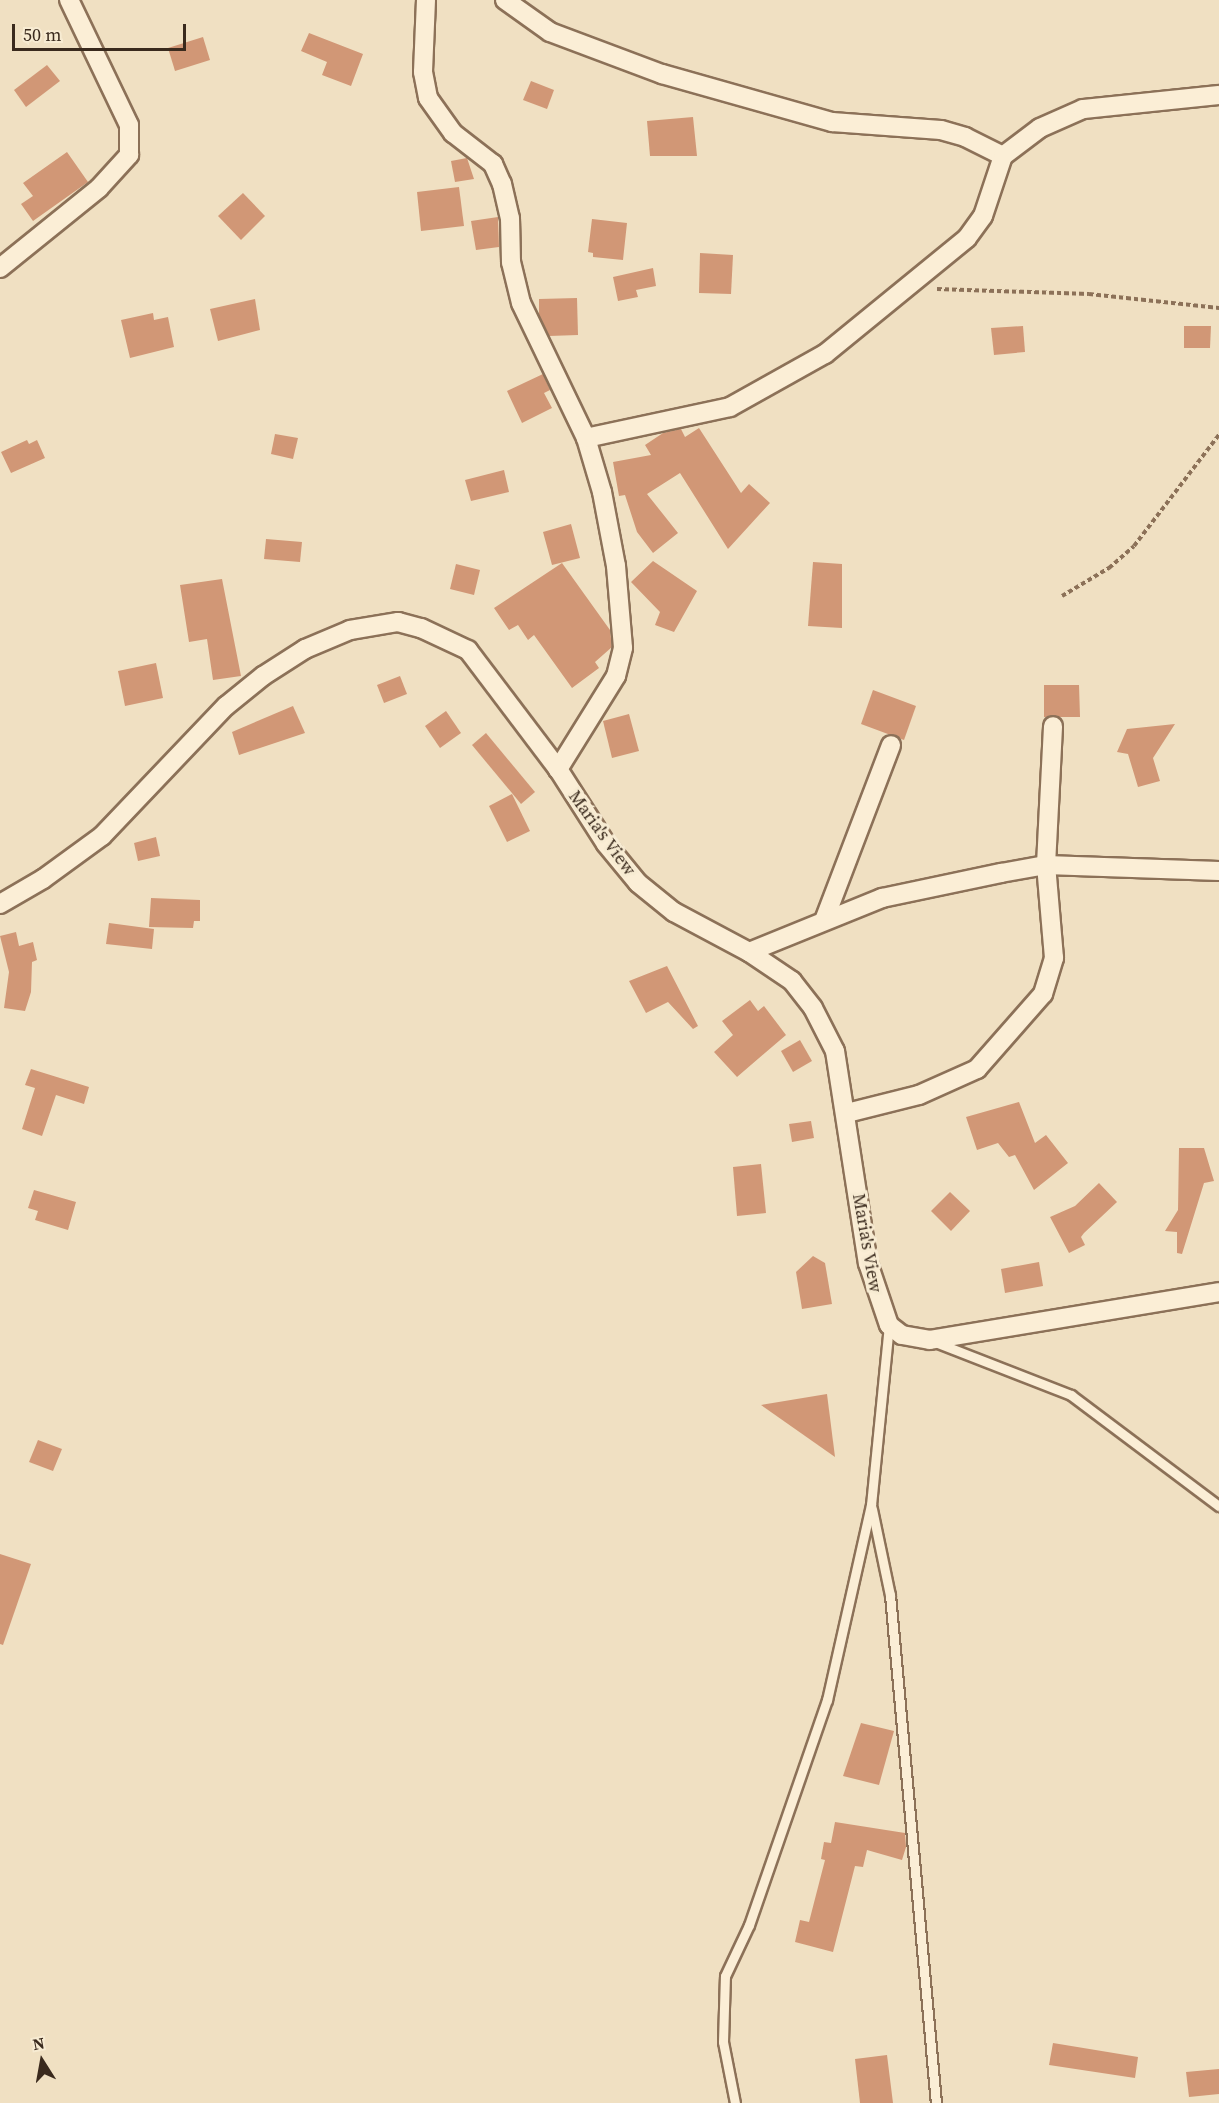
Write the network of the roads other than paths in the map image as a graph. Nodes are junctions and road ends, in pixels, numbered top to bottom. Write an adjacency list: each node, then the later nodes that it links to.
1 (69, 0): 6 (street)
2 (426, 0): 7 (street)
3 (505, 0): 5 (street)
4 (1219, 95): 5 (street)
5 (1003, 156): 7 (street)
6 (0, 268)
7 (586, 438): 10 (street)
8 (1053, 726): 11 (street)
9 (891, 745): 14 (street)
10 (558, 769): 13 (street, Maria's View); 15 (street, Maria's View)
11 (1046, 865): 12 (street); 14 (street); 16 (street)
12 (1219, 871)
13 (0, 904)
14 (825, 918): 15 (street)
15 (749, 952): 16 (street, Maria's View)
16 (847, 1113): 18 (street, Maria's View)
17 (1219, 1292): 19 (street)
18 (889, 1325): 19 (street); 20 (lane)
19 (930, 1340): 21 (lane)
20 (871, 1505): 22 (lane); 23 (lane)
21 (1219, 1506)
22 (735, 2103)
23 (936, 2103)

